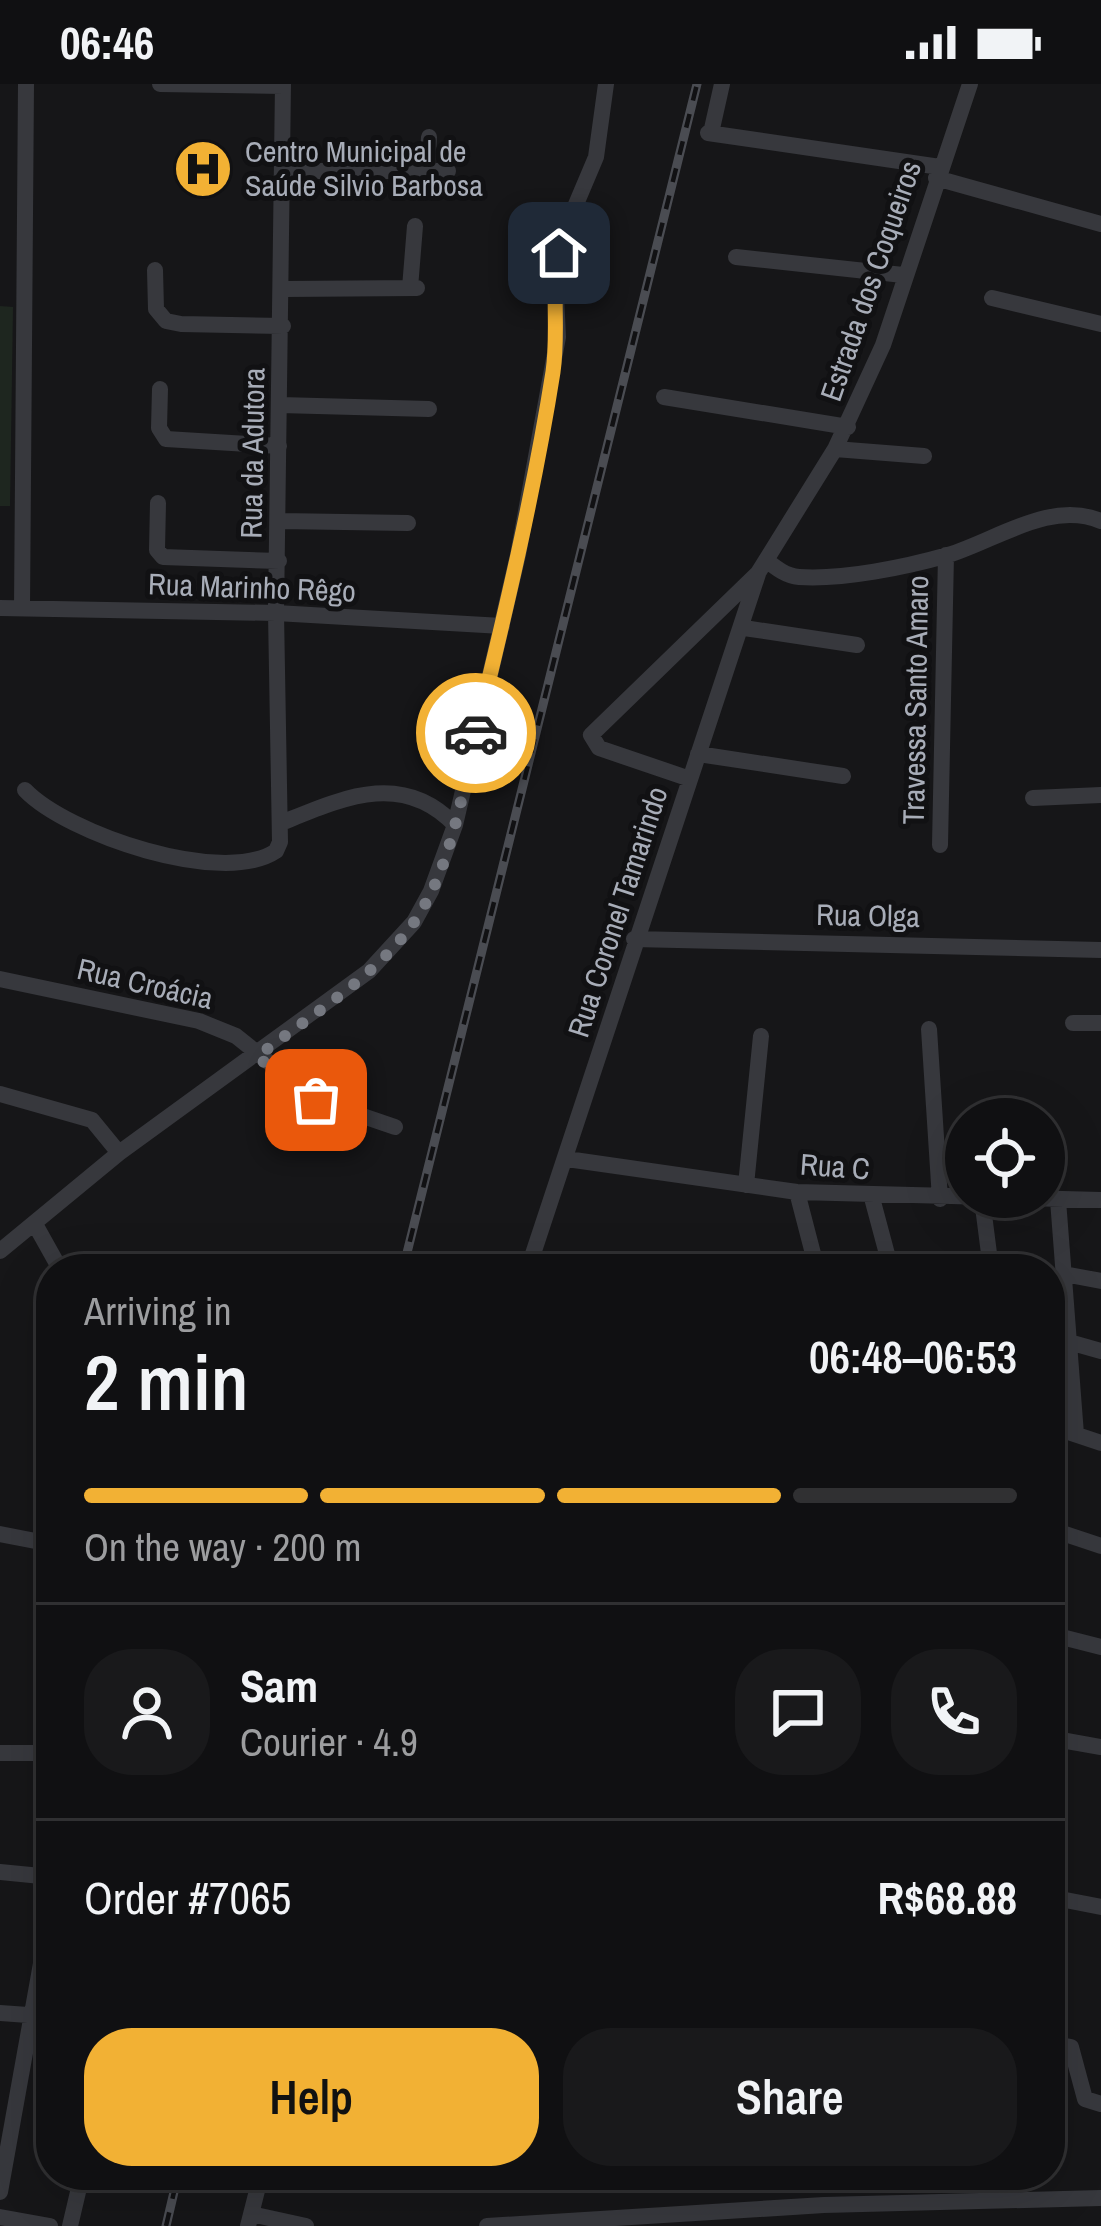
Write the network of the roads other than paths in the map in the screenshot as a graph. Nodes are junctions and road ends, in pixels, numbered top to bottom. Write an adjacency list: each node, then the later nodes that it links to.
1 (26, 84): 38 (street)
2 (160, 84): 3 (street)
3 (171, 84): 7 (street)
4 (606, 84): 40 (street)
5 (722, 84): 12 (street)
6 (970, 84): 12 (street, Estrada dos Coqueiros)
7 (283, 85): 10 (street, Rua da Adutora)
8 (428, 137): 11 (street)
9 (448, 170): 11 (street)
10 (285, 171): 11 (street); 18 (street, Rua da Adutora)
11 (428, 171)
12 (938, 172): 13 (street); 17 (street, Estrada dos Coqueiros)
13 (1101, 224)
14 (415, 226): 18 (street)
15 (736, 257): 17 (street)
16 (155, 270): 21 (street)
17 (903, 275): 26 (street, Estrada dos Coqueiros)
18 (284, 289): 21 (street, Rua da Adutora)
19 (992, 298): 20 (street)
20 (1101, 324)
21 (283, 326): 24 (street, Rua da Adutora)
22 (160, 389): 27 (street)
23 (664, 397): 26 (street)
24 (280, 405): 25 (street); 27 (street, Rua da Adutora)
25 (429, 409)
26 (848, 427): 28 (street, Estrada dos Coqueiros)
27 (279, 446): 32 (street, Rua da Adutora)
28 (835, 449): 29 (street); 36 (street, Estrada dos Coqueiros)
29 (924, 456)
30 (158, 503): 35 (street)
31 (1101, 520): 34 (street)
32 (280, 521): 33 (street); 35 (street, Rua da Adutora)
33 (408, 524)
34 (946, 556): 36 (street); 51 (street, Travessa Santo Amaro)
35 (278, 561): 39 (street, Rua da Adutora)
36 (762, 567): 41 (street, Rua Coronel Tamarindo); 45 (street, Estrada dos Coqueiros)
37 (0, 608): 38 (street, Rua Marinho Rêgo)
38 (22, 608): 39 (street, Rua Marinho Rêgo)
39 (276, 613): 40 (street, Rua Marinho Rêgo); 49 (street, Rua da Adutora)
40 (502, 626): 50 (street)
41 (745, 628): 42 (street); 43 (street, Rua Coronel Tamarindo)
42 (857, 645)
43 (698, 754): 44 (street); 45 (street, Rua Coronel Tamarindo)
44 (843, 776)
45 (690, 779): 52 (street, Rua Coronel Tamarindo)
46 (25, 790): 49 (street)
47 (1101, 795): 48 (street)
48 (1033, 798)
49 (281, 823): 50 (street)
50 (454, 825): 59 (street)
51 (940, 845)
52 (634, 938): 53 (street, Rua Olga); 63 (street, Rua Coronel Tamarindo)
53 (1101, 950)
54 (0, 979): 59 (street, Rua Croácia)
55 (1073, 1023): 56 (street)
56 (1101, 1023)
57 (929, 1029): 67 (street)
58 (761, 1036): 64 (street)
59 (257, 1057): 61 (street, Rua Croácia); 62 (street)
60 (0, 1094): 62 (street)
61 (395, 1127)
62 (119, 1153): 73 (street)
63 (567, 1160): 64 (street, Rua C); 76 (street, Rua Coronel Tamarindo)
64 (746, 1186): 65 (street, Rua C)
65 (797, 1192): 66 (street, Rua C); 77 (street)
66 (872, 1198): 67 (street, Rua C); 78 (street)
67 (940, 1199): 68 (street, Rua C)
68 (945, 1199)
69 (1065, 1200): 70 (street, Rua C)
70 (1101, 1200)
71 (984, 1218): 79 (street)
72 (1059, 1218): 80 (street)
73 (36, 1226): 74 (street); 75 (street)
74 (0, 1251)
75 (52, 1254)
76 (537, 1254)
77 (813, 1254)
78 (887, 1254)
79 (989, 1254)
80 (1062, 1254)
81 (1065, 1274): 82 (street)
82 (1101, 1280)
83 (1065, 1288): 84 (street)
84 (1069, 1342): 85 (street); 87 (street)
85 (1101, 1351)
86 (1065, 1431): 87 (street)
87 (1076, 1434): 88 (street)
88 (1101, 1443)
89 (0, 1534): 91 (street)
90 (1065, 1534): 92 (street)
91 (36, 1541)
92 (1101, 1546)
93 (1065, 1638): 94 (street)
94 (1101, 1647)
95 (1065, 1741): 96 (street)
96 (1101, 1747)
97 (0, 1753): 98 (street)
98 (36, 1753)
99 (0, 1872): 100 (street)
100 (36, 1875)
101 (1065, 1901): 102 (street)
102 (1101, 1907)
103 (36, 1978): 105 (street)
104 (0, 2013): 105 (street)
105 (28, 2015): 108 (street)
106 (1065, 2047): 107 (street)
107 (1101, 2104)
108 (4, 2139): 111 (street)
109 (78, 2190): 117 (street)
110 (257, 2190): 115 (street)
111 (0, 2192)
112 (1101, 2198): 113 (street)
113 (824, 2205): 119 (street); 120 (street)
114 (0, 2217): 116 (street)
115 (250, 2220): 118 (street)
116 (50, 2226)
117 (70, 2226)
118 (306, 2226)
119 (489, 2226)
120 (821, 2226)

